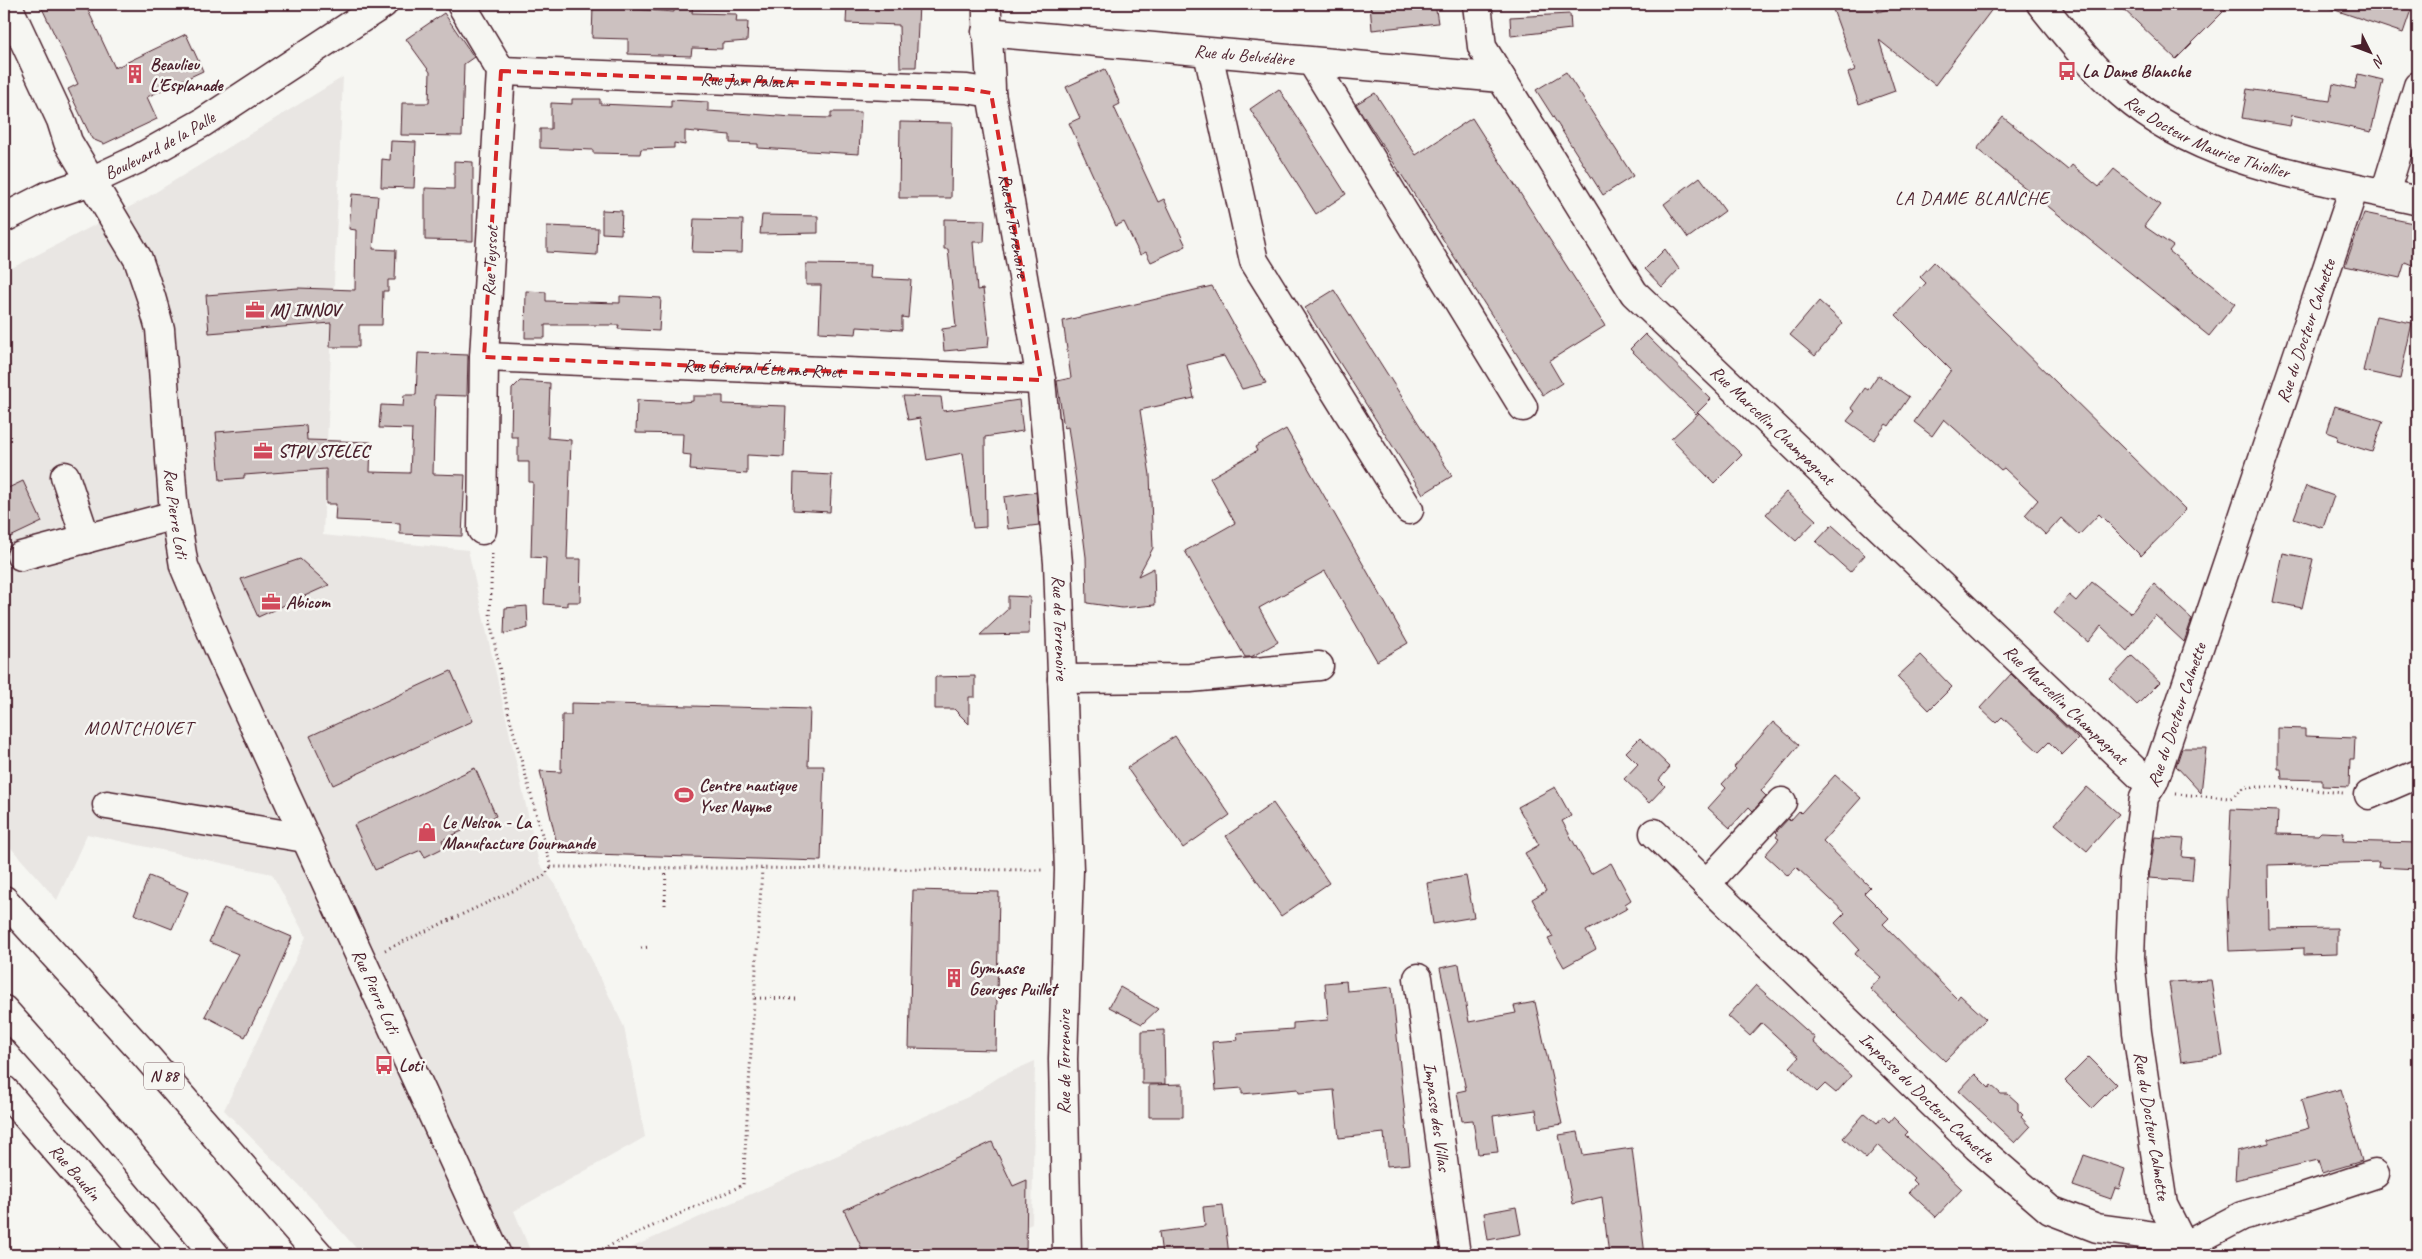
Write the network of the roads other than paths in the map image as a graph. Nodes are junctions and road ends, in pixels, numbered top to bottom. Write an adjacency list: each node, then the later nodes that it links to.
1 (7, 4): 14 (main road, Rue Pierre Loti)
2 (383, 4): 14 (main road, Boulevard de la Palle)
3 (461, 4): 10 (main road)
4 (987, 4): 7 (main road, Rue de Terrenoire)
5 (1477, 4): 11 (main road, Rue Marcellin Champagnat)
6 (2041, 4): 15 (main road, Rue Docteur Maurice Thiollier)
7 (986, 32): 8 (main road, Rue du Belvédère); 13 (main road, Rue de Terrenoire)
8 (1208, 53): 9 (main road, Rue du Belvédère); 23 (main road)
9 (1312, 62): 11 (main road, Rue du Belvédère); 21 (main road)
10 (501, 71): 13 (main road, Rue Jan Palach); 19 (main road, Rue Teyssot)
11 (1501, 78): 31 (main road, Rue Marcellin Champagnat)
12 (2418, 86): 16 (main road)
13 (991, 93): 20 (main road, Rue de Terrenoire)
14 (92, 181): 18 (main road, Boulevard de la Palle); 24 (main road, Rue Pierre Loti)
15 (2354, 188): 16 (main road, Rue Docteur Maurice Thiollier); 31 (main road, Rue du Docteur Calmette)
16 (2385, 193): 17 (main road, Rue Docteur Maurice Thiollier)
17 (2418, 201)
18 (4, 218)
19 (484, 358): 20 (main road, Rue Général Étienne Rivet); 25 (main road, Rue Teyssot)
20 (1041, 380): 29 (main road, Rue de Terrenoire)
21 (1523, 407)
22 (65, 476): 26 (main road)
23 (1409, 510)
24 (175, 515): 26 (main road); 36 (main road, Rue Pierre Loti)
25 (482, 530)
26 (86, 539): 27 (main road)
27 (21, 556)
28 (1319, 666): 29 (main road)
29 (1062, 679): 50 (main road, Rue de Terrenoire)
30 (2418, 774): 32 (main road)
31 (2153, 784): 44 (main road, Rue du Docteur Calmette)
32 (2370, 795)
33 (1782, 802): 37 (main road)
34 (107, 805): 36 (main road)
35 (1654, 834): 37 (main road, Impasse du Docteur Calmette)
36 (305, 838): 49 (main road, Rue Pierre Loti)
37 (1706, 884): 44 (main road, Impasse du Docteur Calmette)
38 (4, 900): 43 (main road, N 88)
39 (1418, 978): 51 (main road, Impasse des Villas)
40 (4, 1010): 46 (main road)
41 (4, 1090): 45 (main road, Rue Baudin)
42 (2375, 1174): 44 (main road)
43 (292, 1221): 47 (main road, N 88); 48 (main road)
44 (2186, 1251)
45 (147, 1255)
46 (215, 1255)
47 (320, 1255)
48 (324, 1255)
49 (496, 1255)
50 (1067, 1255)
51 (1456, 1255)

